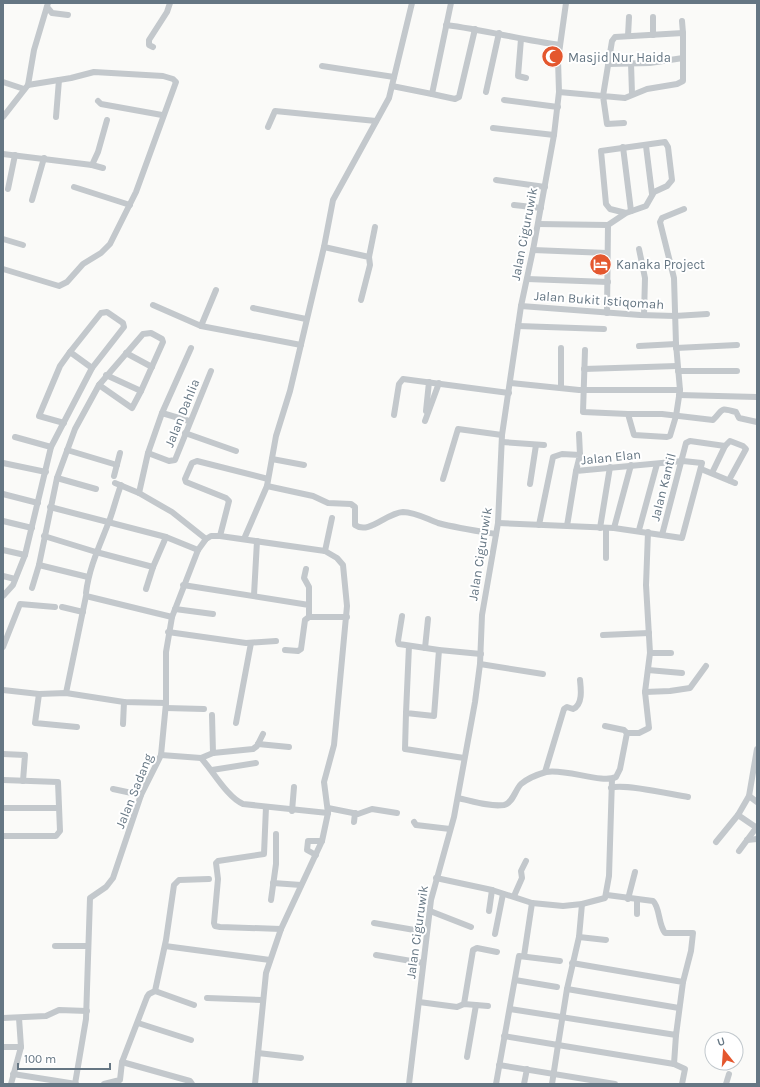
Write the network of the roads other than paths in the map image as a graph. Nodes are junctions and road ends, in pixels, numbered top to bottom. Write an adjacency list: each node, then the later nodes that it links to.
1 (170, 3): 18 (street)
2 (412, 3): 23 (street)
3 (451, 3): 10 (street)
4 (566, 3): 17 (street, Jalan Ciguruwik)
5 (47, 5): 6 (street); 28 (street)
6 (68, 15)
7 (629, 17): 15 (street)
8 (653, 17): 14 (street)
9 (682, 21): 13 (street)
10 (446, 25): 11 (street); 31 (street)
11 (475, 29): 12 (street); 31 (street)
12 (499, 33): 16 (street); 29 (street)
13 (683, 33): 14 (street); 19 (street)
14 (653, 35): 15 (street)
15 (628, 36): 21 (street)
16 (521, 40): 17 (street); 24 (street)
17 (560, 45): 30 (street, Jalan Ciguruwik)
18 (153, 47)
19 (684, 58): 20 (street); 32 (street)
20 (631, 63): 21 (street); 32 (street)
21 (608, 64): 33 (street)
22 (322, 66): 23 (street)
23 (394, 77): 27 (street)
24 (526, 78)
25 (59, 80): 28 (street); 37 (street); 39 (street)
26 (3, 82): 28 (street)
27 (392, 86): 31 (street); 41 (street)
28 (26, 87): 38 (street)
29 (486, 92)
30 (559, 92): 33 (street); 36 (street, Jalan Ciguruwik)
31 (432, 94)
32 (632, 94): 33 (street)
33 (602, 96): 42 (street)
34 (504, 100): 36 (street)
35 (98, 101): 37 (street)
36 (558, 108): 45 (street, Jalan Ciguruwik)
37 (162, 115): 59 (street)
38 (3, 117)
39 (56, 117)
40 (107, 120): 51 (street)
41 (376, 121): 43 (street); 69 (street)
42 (624, 123)
43 (268, 127)
44 (493, 128): 45 (street)
45 (554, 136): 55 (street, Jalan Ciguruwik)
46 (646, 146): 47 (street); 57 (street); 57 (street)
47 (623, 148): 63 (street); 63 (street)
48 (3, 154): 49 (street)
49 (15, 155): 50 (street); 56 (street)
50 (44, 158): 51 (street); 58 (street)
51 (92, 164): 52 (street)
52 (103, 168)
53 (496, 180): 55 (street)
54 (74, 186): 59 (street)
55 (545, 187): 61 (street, Jalan Ciguruwik)
56 (8, 189)
57 (652, 194): 63 (street)
58 (32, 200)
59 (130, 205): 74 (street)
60 (514, 205): 61 (street)
61 (540, 208): 64 (street, Jalan Ciguruwik)
62 (684, 209): 85 (street)
63 (628, 212): 65 (street)
64 (538, 224): 65 (street); 71 (street, Jalan Ciguruwik)
65 (608, 225): 72 (street)
66 (375, 227): 73 (street)
67 (3, 239): 68 (street)
68 (23, 245)
69 (324, 247): 73 (street); 86 (street)
70 (640, 249): 84 (street)
71 (533, 250): 72 (street); 75 (street, Jalan Ciguruwik)
72 (607, 253): 76 (street)
73 (369, 257): 78 (street)
74 (3, 269)
75 (527, 279): 76 (street); 80 (street, Jalan Ciguruwik)
76 (608, 282): 82 (street)
77 (216, 290): 87 (street)
78 (361, 300)
79 (153, 305): 87 (street)
80 (521, 306): 82 (street, Jalan Bukit Istiqomah); 88 (street, Jalan Ciguruwik)
81 (253, 308): 86 (street)
82 (607, 313): 84 (street, Jalan Bukit Istiqomah)
83 (707, 314): 85 (street, Jalan Bukit Istiqomah)
84 (644, 315): 85 (street, Jalan Bukit Istiqomah)
85 (675, 316): 93 (street)
86 (306, 319): 90 (street)
87 (201, 326): 90 (street)
88 (518, 326): 89 (street); 108 (street, Jalan Ciguruwik)
89 (604, 329)
90 (301, 345): 137 (street)
91 (737, 345): 93 (street)
92 (639, 346): 93 (street)
93 (676, 346): 102 (street)
94 (191, 348): 116 (street)
95 (561, 348): 110 (street)
96 (585, 350): 101 (street)
97 (70, 352): 100 (street); 100 (street); 122 (street)
98 (126, 353): 99 (street); 99 (street); 105 (street)
99 (152, 366): 112 (street)
100 (92, 368): 122 (street)
101 (584, 369): 102 (street); 111 (street)
102 (678, 369): 104 (street); 113 (street)
103 (211, 370): 120 (street, Jalan Dahlia)
104 (737, 371)
105 (106, 375): 109 (street); 112 (street)
106 (429, 382): 107 (street); 107 (street); 118 (street)
107 (439, 383): 114 (street)
108 (511, 383): 110 (street); 114 (street, Jalan Ciguruwik)
109 (99, 385): 112 (street); 132 (street)
110 (561, 388): 111 (street)
111 (585, 390): 113 (street); 117 (street)
112 (141, 391)
113 (680, 392): 115 (street); 119 (street)
114 (509, 393): 125 (street, Jalan Ciguruwik)
115 (757, 397)
116 (162, 413): 120 (street); 134 (street)
117 (628, 414): 119 (street); 119 (street)
118 (394, 415)
119 (676, 416): 121 (street)
120 (189, 421): 123 (street, Jalan Dahlia)
121 (757, 422)
122 (64, 423): 131 (street)
123 (185, 433): 133 (street); 134 (street, Jalan Dahlia)
124 (579, 434): 136 (street)
125 (502, 435): 127 (street, Jalan Ciguruwik); 151 (street)
126 (15, 437): 131 (street)
127 (502, 442): 128 (street); 162 (street, Jalan Ciguruwik)
128 (536, 445): 129 (street); 153 (street)
129 (544, 445)
130 (725, 446): 138 (street, Jalan Kantil); 148 (street); 148 (street, Jalan Elan)
131 (51, 447): 147 (street)
132 (66, 450): 141 (street); 150 (street)
133 (236, 451)
134 (148, 453): 155 (street)
135 (120, 454): 141 (street)
136 (580, 455): 146 (street); 163 (street)
137 (272, 460): 142 (street); 152 (street)
138 (683, 460): 140 (street, Jalan Elan); 144 (street, Jalan Elan); 171 (street, Jalan Kantil)
139 (3, 463): 147 (street)
140 (657, 464): 143 (street, Jalan Elan); 168 (street)
141 (117, 465): 149 (street)
142 (304, 465)
143 (631, 465): 145 (street, Jalan Elan); 167 (street)
144 (702, 466): 148 (street, Jalan Elan); 171 (street)
145 (610, 467): 146 (street, Jalan Elan); 166 (street)
146 (576, 471): 164 (street, Jalan Elan)
147 (46, 472): 157 (street)
148 (712, 473)
149 (114, 476)
150 (57, 478): 154 (street); 158 (street)
151 (443, 479)
152 (267, 483): 170 (street); 173 (street); 176 (street)
153 (530, 484)
154 (96, 489)
155 (139, 493): 161 (street); 175 (street)
156 (3, 494): 157 (street)
157 (38, 503): 165 (street)
158 (50, 507): 161 (street); 172 (street)
159 (332, 518): 180 (street)
160 (3, 521): 165 (street)
161 (108, 523): 174 (street); 181 (street)
162 (498, 523): 163 (street); 170 (street, Jalan Ciguruwik)
163 (539, 525): 164 (street)
164 (567, 526): 166 (street)
165 (32, 528): 182 (street)
166 (603, 528): 167 (street); 183 (street)
167 (614, 528): 168 (street)
168 (639, 530): 169 (street)
169 (648, 532): 171 (street); 208 (street)
170 (496, 534): 219 (street, Jalan Ciguruwik)
171 (662, 535)
172 (44, 536): 181 (street); 184 (street)
173 (220, 536): 175 (street); 176 (street)
174 (166, 537): 179 (street); 185 (street)
175 (206, 539): 179 (street, Jalan Sadang)
176 (244, 539): 177 (street)
177 (257, 541): 180 (street); 194 (street)
178 (3, 550): 182 (street)
179 (198, 550): 190 (street, Jalan Sadang)
180 (325, 551): 205 (street)
181 (96, 552): 185 (street); 188 (street)
182 (25, 555): 189 (street)
183 (606, 558)
184 (39, 565): 188 (street); 191 (street)
185 (153, 566): 192 (street)
186 (306, 569): 196 (street)
187 (3, 576): 189 (street)
188 (88, 577): 193 (street)
189 (15, 579): 195 (street)
190 (183, 585): 194 (street); 199 (street, Jalan Sadang)
191 (32, 588)
192 (146, 588)
193 (86, 593)
194 (254, 595): 196 (street)
195 (3, 596)
196 (309, 605): 204 (street)
197 (55, 607): 213 (street)
198 (62, 607): 200 (street)
199 (175, 609): 201 (street); 202 (street, Jalan Sadang)
200 (83, 612): 202 (street); 229 (street)
201 (212, 614)
202 (172, 616): 207 (street, Jalan Sadang)
203 (402, 616): 212 (street)
204 (308, 617): 205 (street); 215 (street)
205 (347, 617): 267 (street)
206 (428, 618): 214 (street)
207 (168, 632): 211 (street); 231 (street, Jalan Sadang)
208 (649, 633): 209 (street); 217 (street)
209 (603, 635)
210 (276, 641): 211 (street)
211 (251, 643): 235 (street)
212 (409, 646): 214 (street); 233 (street)
213 (3, 647)
214 (425, 648): 216 (street)
215 (285, 650)
216 (439, 650): 219 (street); 233 (street)
217 (650, 653): 218 (street); 222 (street)
218 (672, 653)
219 (481, 654): 220 (street, Jalan Ciguruwik)
220 (480, 664): 224 (street); 248 (street, Jalan Ciguruwik)
221 (706, 666): 227 (street)
222 (648, 670): 223 (street); 227 (street)
223 (682, 673)
224 (544, 674)
225 (580, 680): 251 (street)
226 (3, 690): 228 (street)
227 (645, 692): 239 (street)
228 (40, 694): 229 (street); 238 (street)
229 (66, 694): 230 (street)
230 (124, 702): 231 (street); 236 (street)
231 (166, 706): 232 (street); 246 (street, Jalan Sadang)
232 (204, 709)
233 (406, 713): 248 (street)
234 (212, 715): 244 (street)
235 (236, 723)
236 (123, 724)
237 (605, 726): 239 (street)
238 (77, 727)
239 (626, 733): 252 (street)
240 (263, 734): 241 (street)
241 (258, 744): 242 (street); 244 (street)
242 (288, 747)
243 (757, 749): 259 (street)
244 (213, 753): 247 (street)
245 (3, 754): 254 (street)
246 (161, 755): 247 (street); 258 (street, Jalan Sadang)
247 (201, 758): 250 (street)
248 (464, 758): 261 (street, Jalan Ciguruwik)
249 (256, 763): 250 (street)
250 (212, 770): 263 (street)
251 (545, 772): 252 (street); 261 (street)
252 (612, 779): 256 (street)
253 (3, 780): 254 (street)
254 (23, 780): 265 (street)
255 (294, 787): 266 (street)
256 (611, 788): 260 (street); 291 (street)
257 (113, 789): 258 (street)
258 (141, 795): 309 (street, Jalan Sadang)
259 (749, 796): 262 (street); 270 (street)
260 (688, 797)
261 (458, 798): 274 (street, Jalan Ciguruwik)
262 (757, 802)
263 (266, 807): 266 (street); 303 (street)
264 (3, 808): 265 (street)
265 (59, 808): 276 (street)
266 (292, 811): 267 (street)
267 (328, 811): 269 (street); 279 (street)
268 (397, 813): 269 (street)
269 (355, 814): 271 (street)
270 (738, 815): 273 (street); 280 (street)
271 (354, 822)
272 (414, 822): 274 (street)
273 (757, 828): 277 (street)
274 (450, 829): 285 (street, Jalan Ciguruwik)
275 (276, 834): 287 (street)
276 (3, 836)
277 (747, 840): 278 (street); 281 (street)
278 (757, 840)
279 (322, 842): 282 (street); 282 (street)
280 (716, 842)
281 (739, 851)
282 (316, 855): 288 (street)
283 (526, 861): 292 (street)
284 (635, 872): 293 (street)
285 (436, 878): 289 (street); 299 (street, Jalan Ciguruwik)
286 (209, 880): 310 (street)
287 (273, 883): 288 (street); 294 (street)
288 (301, 885): 303 (street)
289 (492, 890): 290 (street); 298 (street)
290 (504, 894): 292 (street); 305 (street)
291 (607, 895): 293 (street); 297 (street)
292 (514, 896): 296 (street)
293 (628, 899): 295 (street)
294 (271, 900)
295 (637, 900): 300 (street); 319 (street)
296 (532, 902): 297 (street); 313 (street)
297 (582, 904): 306 (street)
298 (489, 910)
299 (430, 911): 302 (street); 304 (street, Jalan Ciguruwik)
300 (637, 914)
301 (374, 923): 304 (street)
302 (471, 927)
303 (281, 929): 314 (street)
304 (426, 932): 316 (street, Jalan Ciguruwik)
305 (494, 934)
306 (579, 937): 307 (street); 317 (street)
307 (606, 940)
308 (55, 946): 309 (street)
309 (88, 946): 332 (street, Jalan Sadang)
310 (165, 946): 314 (street); 322 (street)
311 (497, 952): 326 (street)
312 (376, 955): 316 (street)
313 (524, 956)
314 (270, 960): 324 (street)
315 (560, 961): 318 (street)
316 (423, 963): 325 (street, Jalan Ciguruwik)
317 (572, 963): 319 (street); 321 (street)
318 (515, 980): 320 (street); 331 (street)
319 (683, 982): 330 (street)
320 (556, 987)
321 (567, 989): 330 (street); 335 (street)
322 (155, 991): 327 (street); 336 (street)
323 (207, 998): 324 (street)
324 (262, 1000): 343 (street)
325 (419, 1002): 326 (street); 360 (street, Jalan Ciguruwik)
326 (464, 1004): 328 (street)
327 (194, 1005)
328 (476, 1005): 329 (street); 344 (street)
329 (488, 1006)
330 (679, 1008): 337 (street)
331 (510, 1009): 335 (street); 338 (street)
332 (87, 1011): 334 (street); 356 (street, Jalan Sadang)
333 (3, 1018): 334 (street)
334 (19, 1018): 342 (street)
335 (563, 1018): 337 (street); 340 (street)
336 (138, 1023): 339 (street); 346 (street)
337 (676, 1035): 347 (street)
338 (504, 1036): 340 (street); 348 (street)
339 (192, 1040)
340 (558, 1045): 347 (street); 350 (street)
341 (3, 1047): 342 (street)
342 (21, 1047): 351 (street)
343 (258, 1053): 345 (street); 359 (street)
344 (467, 1057)
345 (301, 1058)
346 (122, 1062): 357 (street); 358 (street)
347 (674, 1064): 365 (street)
348 (499, 1065): 349 (street); 361 (street)
349 (527, 1069): 350 (street); 362 (street)
350 (553, 1073): 353 (street); 363 (street)
351 (13, 1074): 355 (street); 356 (street)
352 (729, 1074): 366 (street)
353 (579, 1081): 354 (street)
354 (606, 1083): 364 (street)
355 (11, 1084)
356 (76, 1084)
357 (104, 1084)
358 (192, 1084)
359 (255, 1084)
360 (409, 1084)
361 (496, 1084)
362 (524, 1084)
363 (552, 1084)
364 (615, 1084)
365 (682, 1084)
366 (726, 1084)

